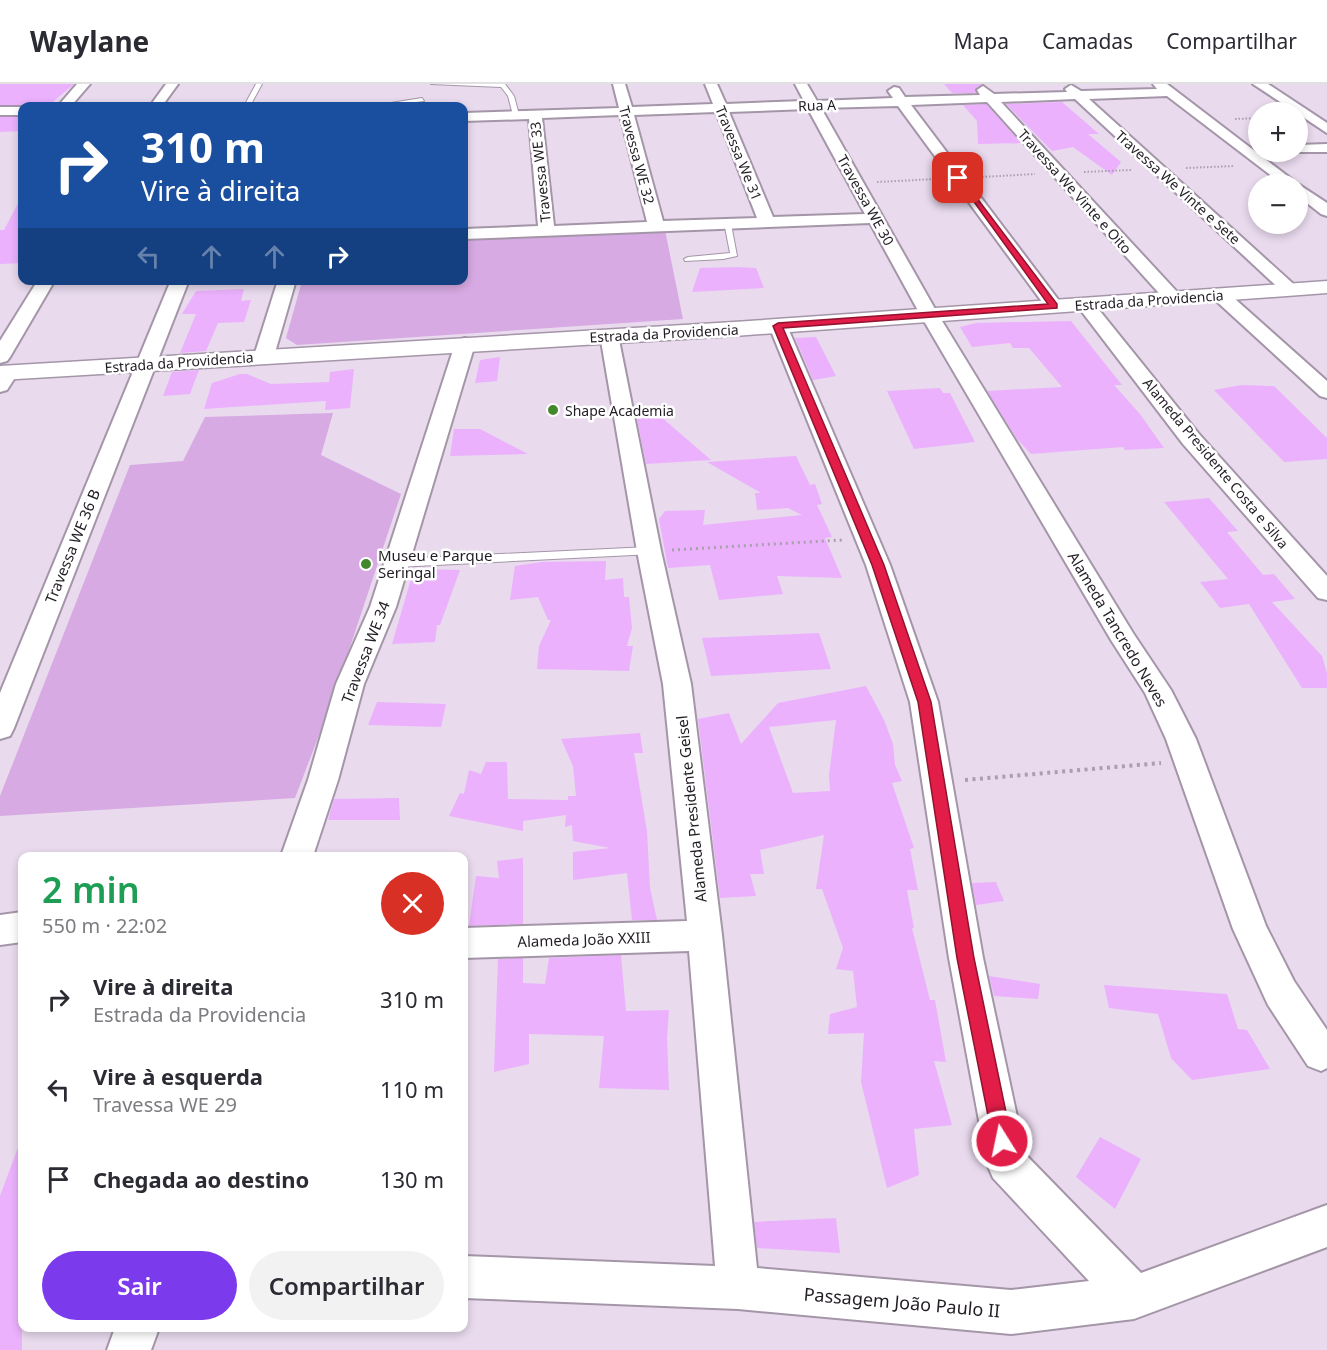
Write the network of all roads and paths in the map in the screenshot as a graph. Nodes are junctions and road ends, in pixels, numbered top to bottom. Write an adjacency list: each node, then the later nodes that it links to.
1 (84, 84): 17 (street)
2 (172, 84): 18 (street)
3 (260, 84): 19 (lane)
4 (434, 84): 12 (lane)
5 (619, 84): 26 (street, Travessa WE 32)
6 (711, 84): 23 (street, Travessa We 31)
7 (801, 84): 22 (street, Travessa WE 30)
8 (889, 84): 21 (street)
9 (977, 84): 15 (street, Travessa We Vinte e Oito)
10 (1066, 84): 14 (street, Travessa We Vinte e Sete)
11 (1259, 84): 30 (street)
12 (503, 85): 28 (lane)
13 (1164, 88): 14 (street, Rua A); 33 (street)
14 (1079, 96): 15 (street, Rua A); 51 (street, Travessa We Vinte e Sete)
15 (992, 99): 21 (street, Rua A); 53 (street, Travessa We Vinte e Oito)
16 (422, 100): 20 (lane)
17 (68, 102)
18 (159, 102)
19 (249, 102)
20 (406, 102)
21 (903, 102): 22 (street, Rua A); 55 (street)
22 (814, 105): 23 (street, Rua A); 40 (street, Travessa WE 30)
23 (720, 108): 26 (street, Rua A); 41 (street, Travessa We 31)
24 (0, 111): 25 (street)
25 (18, 111)
26 (626, 112): 27 (street, Rua A); 43 (street, Travessa WE 32)
27 (535, 114): 28 (street, Rua A); 44 (street, Travessa WE 33)
28 (516, 115): 29 (street, Rua A)
29 (468, 117)
30 (1309, 117): 31 (street); 32 (street)
31 (1327, 117)
32 (1327, 129)
33 (1248, 147)
34 (1327, 148): 35 (street)
35 (1308, 149)
36 (1266, 162): 37 (street)
37 (1280, 174)
38 (1308, 197): 39 (street)
39 (1327, 212)
40 (876, 218): 41 (street); 56 (street, Travessa WE 30)
41 (767, 222): 42 (street)
42 (727, 224): 43 (street); 46 (lane)
43 (656, 226): 44 (street)
44 (546, 230): 45 (street)
45 (468, 234)
46 (688, 259)
47 (45, 285): 62 (street)
48 (178, 285): 61 (street, Travessa WE 36 B)
49 (285, 285): 60 (street)
50 (1327, 287): 51 (main road, Estrada da Providencia)
51 (1291, 290): 52 (main road, Estrada da Providencia)
52 (1220, 295): 53 (main road, Estrada da Providencia); 63 (street)
53 (1173, 298): 54 (main road, Estrada da Providencia)
54 (1085, 304): 55 (main road, Estrada da Providencia); 67 (street, Alameda Presidente Costa e Silva)
55 (1054, 306): 56 (main road, Estrada da Providencia)
56 (930, 316): 57 (main road, Estrada da Providencia); 69 (street, Alameda Tancredo Neves)
57 (778, 326): 58 (main road, Estrada da Providencia); 64 (street)
58 (609, 335): 59 (main road, Estrada da Providencia); 65 (street, Alameda Presidente Geisel)
59 (465, 344): 60 (main road, Estrada da Providencia); 66 (street, Travessa WE 34)
60 (264, 356): 61 (main road, Estrada da Providencia)
61 (144, 364): 62 (main road, Estrada da Providencia); 68 (street, Travessa WE 36 B)
62 (2, 372)
63 (1327, 392)
64 (866, 539): 65 (path); 70 (street)
65 (649, 551): 66 (lane); 74 (street, Alameda Presidente Geisel)
66 (397, 563): 71 (street, Travessa WE 34)
67 (1327, 592)
68 (0, 728)
69 (1188, 760): 70 (path); 76 (street, Alameda Tancredo Neves)
70 (938, 782): 80 (street)
71 (298, 852)
72 (18, 928): 73 (street)
73 (0, 930)
74 (705, 935): 75 (street, Alameda João XXIII); 79 (street, Alameda Presidente Geisel)
75 (468, 943)
76 (1321, 1053)
77 (1321, 1235): 80 (street, Passagem João Paulo II)
78 (468, 1277): 79 (street, Passagem João Paulo II)
79 (738, 1288): 80 (street, Passagem João Paulo II)
80 (1134, 1297)
81 (136, 1332): 82 (street)
82 (129, 1350)

